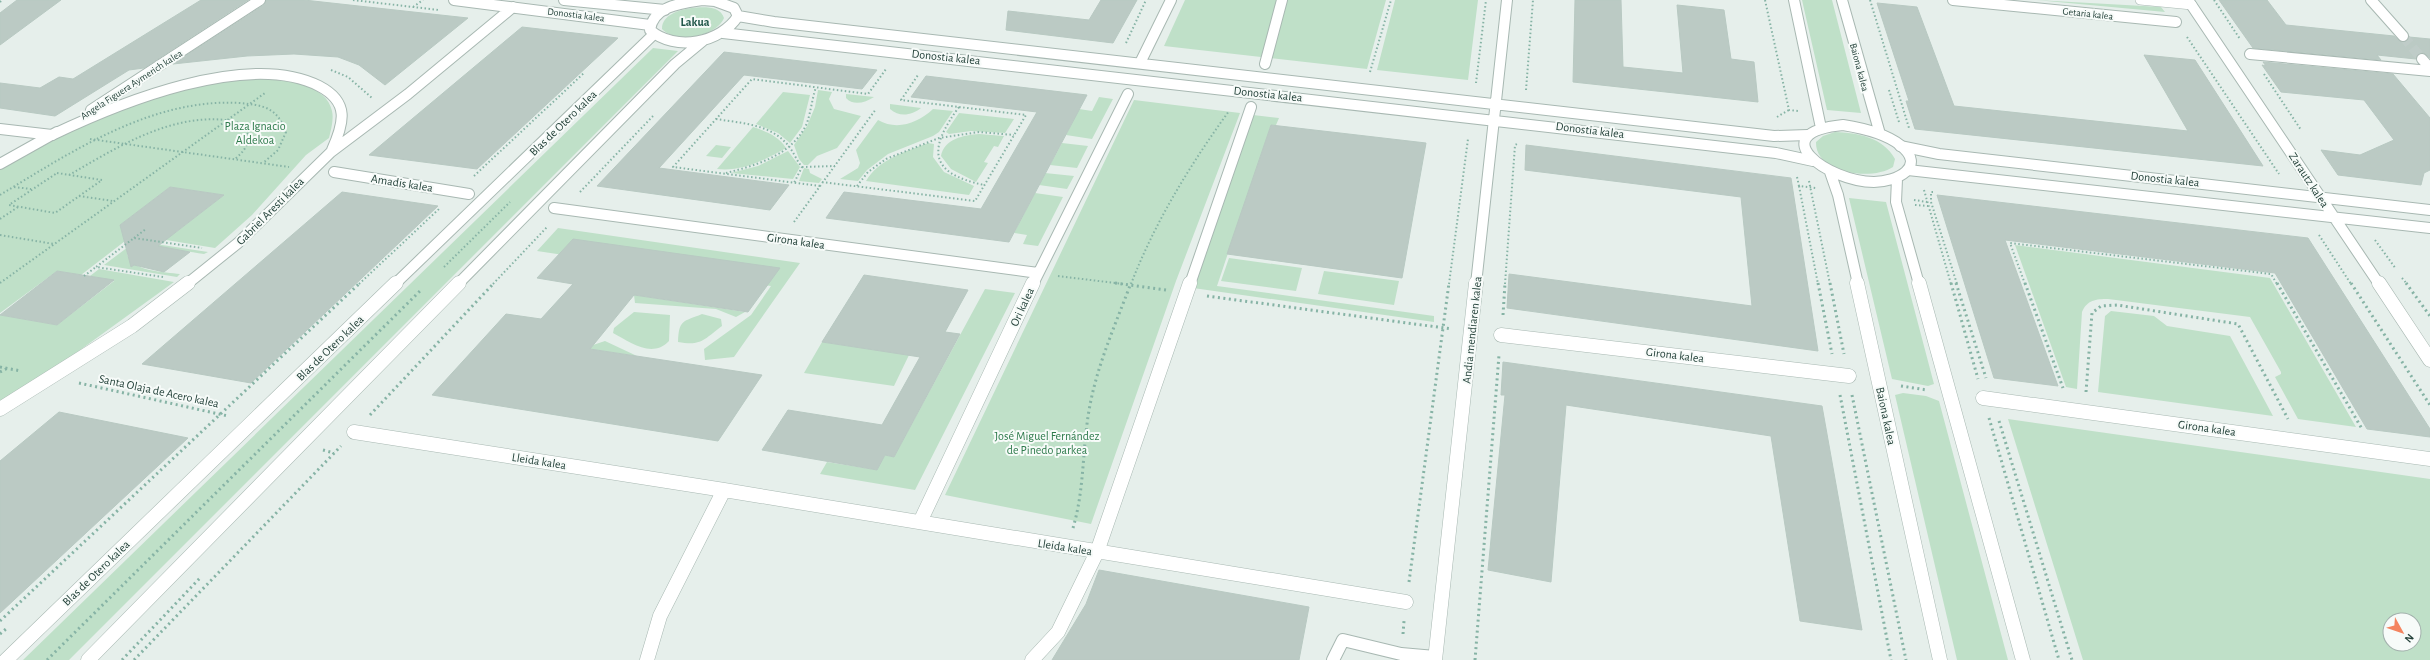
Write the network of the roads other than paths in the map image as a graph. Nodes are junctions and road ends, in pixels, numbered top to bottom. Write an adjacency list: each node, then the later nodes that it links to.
1 (260, 0): 35 (street, Angela Figuera Aymerich kalea)
2 (454, 0): 14 (street, Donostia kalea)
3 (564, 0): 16 (street, Donostia kalea)
4 (1171, 0): 24 (street)
5 (1282, 0): 25 (street)
6 (1507, 0): 29 (street, Andia mendiaren kalea)
7 (1794, 0): 32 (street)
8 (1842, 0): 34 (street, Baiona kalea)
9 (1953, 0): 17 (street, Getaria kalea)
10 (2140, 0): 13 (lane)
11 (2371, 0): 20 (street)
12 (689, 1): 15 (street, Donostia kalea); 16 (street, Donostia kalea)
13 (2190, 2): 46 (street, Zarautz kalea)
14 (513, 7): 18 (street, Donostia kalea); 38 (street, Gabriel Aresti kalea)
15 (737, 8): 19 (street); 24 (street, Donostia kalea)
16 (665, 10): 18 (street, Blas de Otero kalea)
17 (2176, 22)
18 (651, 30): 21 (street, Donostia kalea); 64 (street, Blas de Otero kalea)
19 (723, 33): 21 (street); 31 (street, Donostia kalea)
20 (2403, 36)
21 (704, 40): 65 (street)
22 (2250, 54): 27 (street)
23 (2422, 59): 26 (street)
24 (1140, 63): 29 (street, Donostia kalea)
25 (1265, 64)
26 (2430, 68)
27 (2430, 71)
28 (1128, 94): 51 (street, Ori kalea)
29 (1496, 103): 31 (street, Andia mendiaren kalea); 36 (street, Donostia kalea)
30 (1251, 108): 61 (street)
31 (1494, 120): 39 (street, Donostia kalea); 63 (street, Andia mendiaren kalea)
32 (1820, 128): 34 (street); 36 (street)
33 (0, 129): 35 (street)
34 (1880, 134): 37 (street)
35 (52, 135): 38 (street); 40 (street, Angela Figuera Aymerich kalea)
36 (1808, 135): 39 (street)
37 (1900, 146): 41 (street); 46 (street, Donostia kalea)
38 (331, 152): 56 (street, Gabriel Aresti kalea)
39 (1813, 161): 43 (street)
40 (0, 164)
41 (1908, 170): 44 (street); 49 (street, Donostia kalea)
42 (334, 172): 45 (street, Amadis kalea)
43 (1830, 172): 44 (street); 69 (street, Baiona kalea)
44 (1897, 179): 70 (street)
45 (468, 194)
46 (2321, 197): 48 (street, Donostia kalea); 49 (street, Zarautz kalea)
47 (559, 209): 51 (street, Girona kalea)
48 (2430, 210)
49 (2334, 217): 50 (street, Donostia kalea); 53 (street, Zarautz kalea)
50 (2430, 228)
51 (1038, 273): 60 (street, Ori kalea)
52 (1501, 335): 54 (street, Girona kalea)
53 (2430, 360)
54 (1842, 375)
55 (1988, 398): 58 (street, Girona kalea)
56 (0, 409)
57 (354, 432): 59 (street, Lleida kalea)
58 (2430, 459)
59 (724, 490): 60 (street, Lleida kalea); 66 (street)
60 (920, 522): 61 (street, Lleida kalea)
61 (1097, 552): 62 (street, Lleida kalea); 67 (street)
62 (1406, 602)
63 (1435, 659): 68 (lane)
64 (6, 660)
65 (88, 660)
66 (647, 660)
67 (1032, 660)
68 (1333, 660)
69 (1940, 660)
70 (2022, 660)

